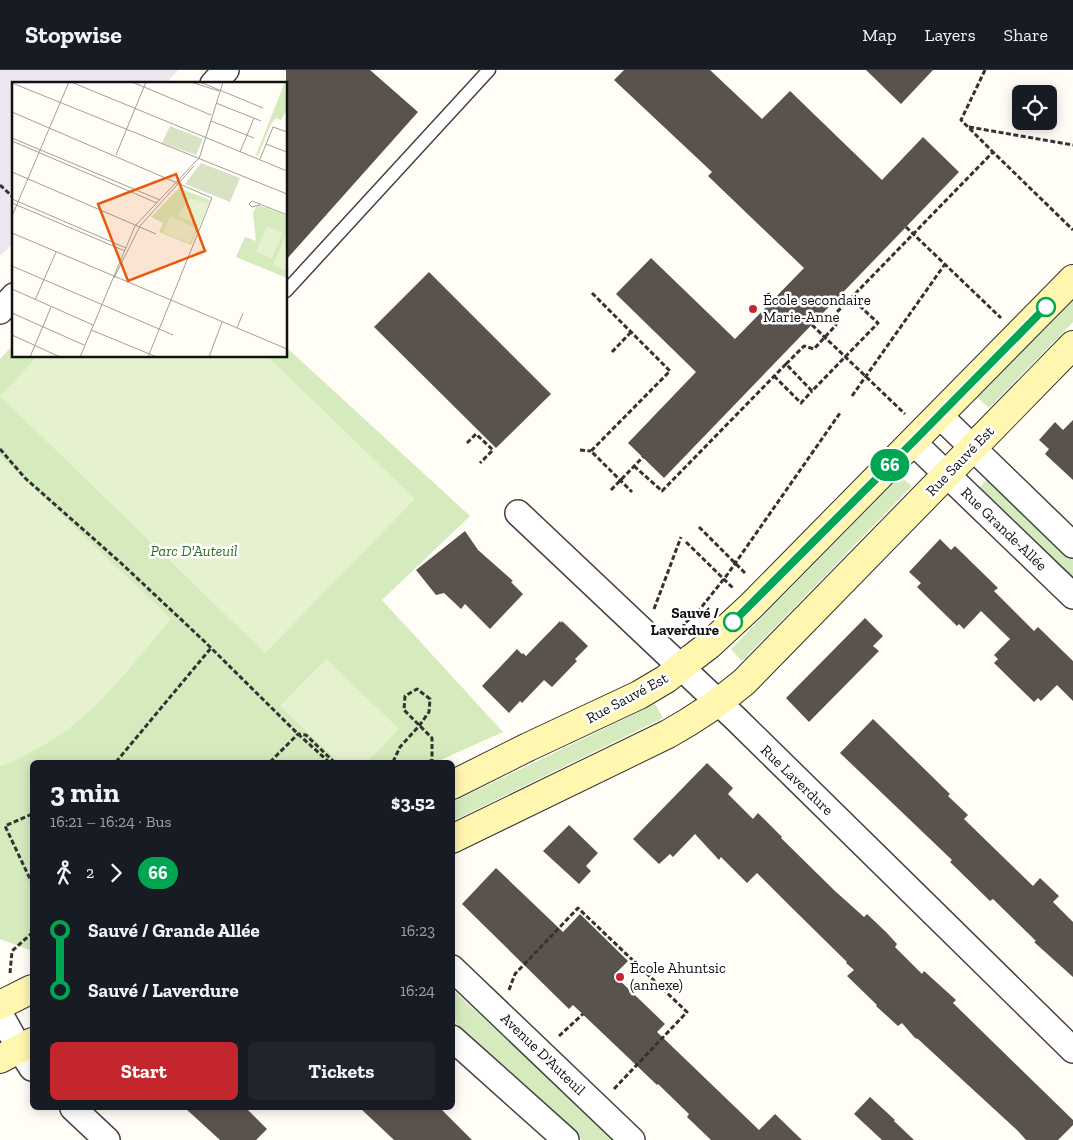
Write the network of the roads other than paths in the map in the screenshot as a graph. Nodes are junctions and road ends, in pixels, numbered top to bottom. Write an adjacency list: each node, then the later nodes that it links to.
1 (226, 70): 3 (street)
2 (489, 70): 5 (lane)
3 (215, 82)
4 (1073, 279): 9 (main road, Rue Sauvé Est)
5 (288, 288)
6 (12, 298): 7 (street)
7 (0, 311)
8 (1073, 345): 11 (main road, Rue Sauvé Est)
9 (939, 415): 10 (main road, Rue Sauvé Est); 11 (street)
10 (910, 429): 12 (street, Rue Grande-Allée); 16 (main road, Rue Sauvé Est)
11 (973, 448): 12 (main road, Rue Sauvé Est); 14 (street)
12 (948, 475): 15 (street, Rue Grande-Allée); 17 (main road, Rue Sauvé Est)
13 (518, 513): 16 (street, Rue Laverdure)
14 (1073, 545)
15 (1073, 596)
16 (680, 667): 17 (street, Rue Laverdure); 18 (main road, Rue Sauvé Est)
17 (718, 703): 19 (main road, Rue Sauvé Est); 25 (street, Rue Laverdure)
18 (455, 784)
19 (455, 838)
20 (455, 971): 30 (street, Avenue D'Auteuil)
21 (30, 990): 22 (main road)
22 (0, 1004)
23 (0, 1014): 26 (street)
24 (455, 1041): 29 (street)
25 (1073, 1050)
26 (21, 1054)
27 (75, 1110): 28 (street)
28 (107, 1140)
29 (566, 1140)
30 (632, 1140)

